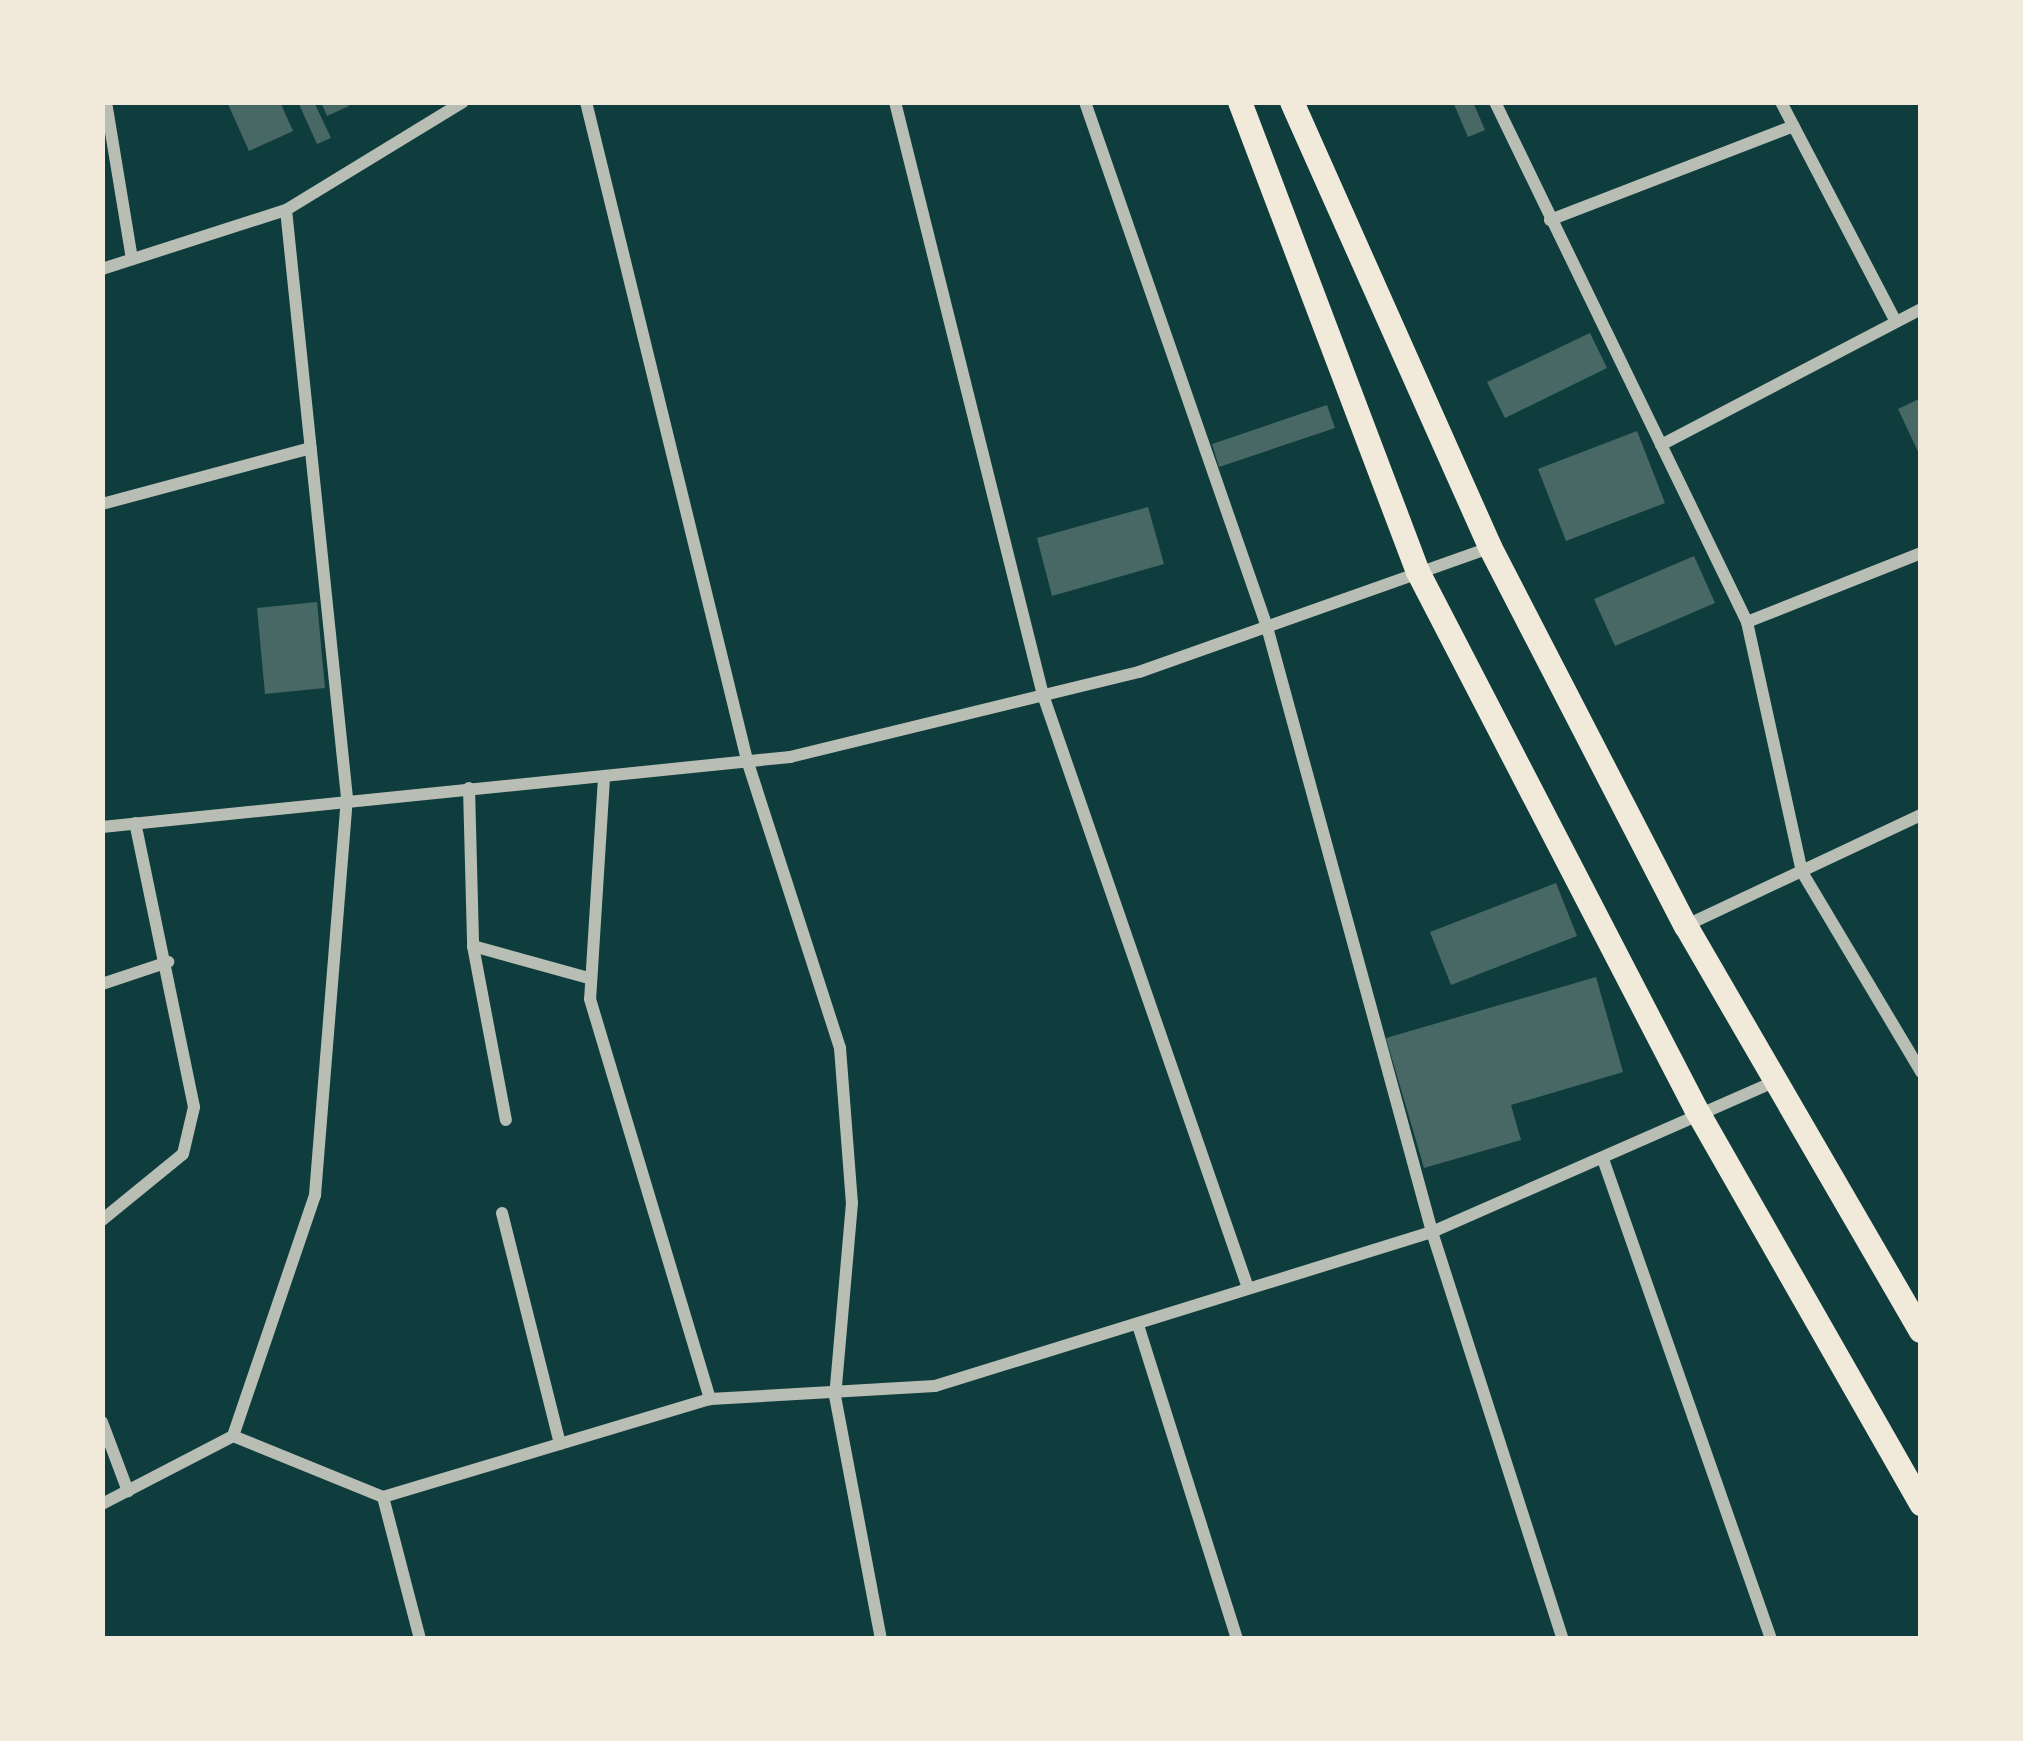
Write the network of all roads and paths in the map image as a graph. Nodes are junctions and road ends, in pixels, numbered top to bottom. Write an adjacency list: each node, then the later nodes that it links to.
1 (106, 102): 13 (street)
2 (463, 102): 11 (street)
3 (586, 102): 26 (street)
4 (895, 102): 25 (street)
5 (1085, 102): 24 (street)
6 (1240, 102): 22 (main road)
7 (1292, 102): 20 (main road)
8 (1495, 102): 12 (street)
9 (1781, 102): 10 (street)
10 (1794, 126): 12 (street); 16 (street)
11 (286, 210): 13 (street); 18 (street)
12 (1550, 220): 17 (street)
13 (132, 260): 14 (street)
14 (102, 269)
15 (1921, 309): 16 (street)
16 (1895, 320): 17 (street)
17 (1661, 445): 23 (street)
18 (310, 448): 19 (street); 29 (street)
19 (102, 504)
20 (1490, 547): 22 (street); 34 (main road)
21 (1921, 553): 23 (street)
22 (1418, 572): 24 (street); 41 (main road)
23 (1747, 622): 33 (street)
24 (1268, 627): 25 (street); 46 (street)
25 (1043, 695): 26 (street); 47 (street)
26 (747, 760): 27 (street); 50 (street)
27 (604, 778): 28 (street); 37 (street)
28 (469, 788): 29 (street); 35 (street)
29 (347, 798): 31 (street); 53 (street)
30 (1921, 815): 33 (street)
31 (135, 823): 32 (street); 36 (street)
32 (102, 827)
33 (1802, 872): 34 (street); 39 (street)
34 (1686, 926): 40 (main road)
35 (473, 946): 37 (street); 42 (street)
36 (168, 962): 38 (street); 45 (street)
37 (588, 978): 51 (street)
38 (102, 984)
39 (1921, 1072)
40 (1774, 1082): 41 (street); 49 (main road)
41 (1696, 1109): 43 (street); 58 (main road)
42 (506, 1120)
43 (1604, 1162): 46 (street); 63 (street)
44 (502, 1213): 54 (street)
45 (102, 1220)
46 (1432, 1232): 47 (street); 62 (street)
47 (1249, 1288): 48 (street)
48 (1138, 1325): 50 (street); 61 (street)
49 (1921, 1331)
50 (835, 1396): 51 (street); 60 (street)
51 (710, 1399): 54 (street)
52 (102, 1422): 55 (street)
53 (233, 1436): 55 (street); 56 (street)
54 (560, 1444): 56 (street)
55 (128, 1491): 57 (street)
56 (383, 1497): 59 (street)
57 (102, 1504)
58 (1921, 1504)
59 (420, 1639)
60 (881, 1639)
61 (1237, 1639)
62 (1563, 1639)
63 (1771, 1639)

